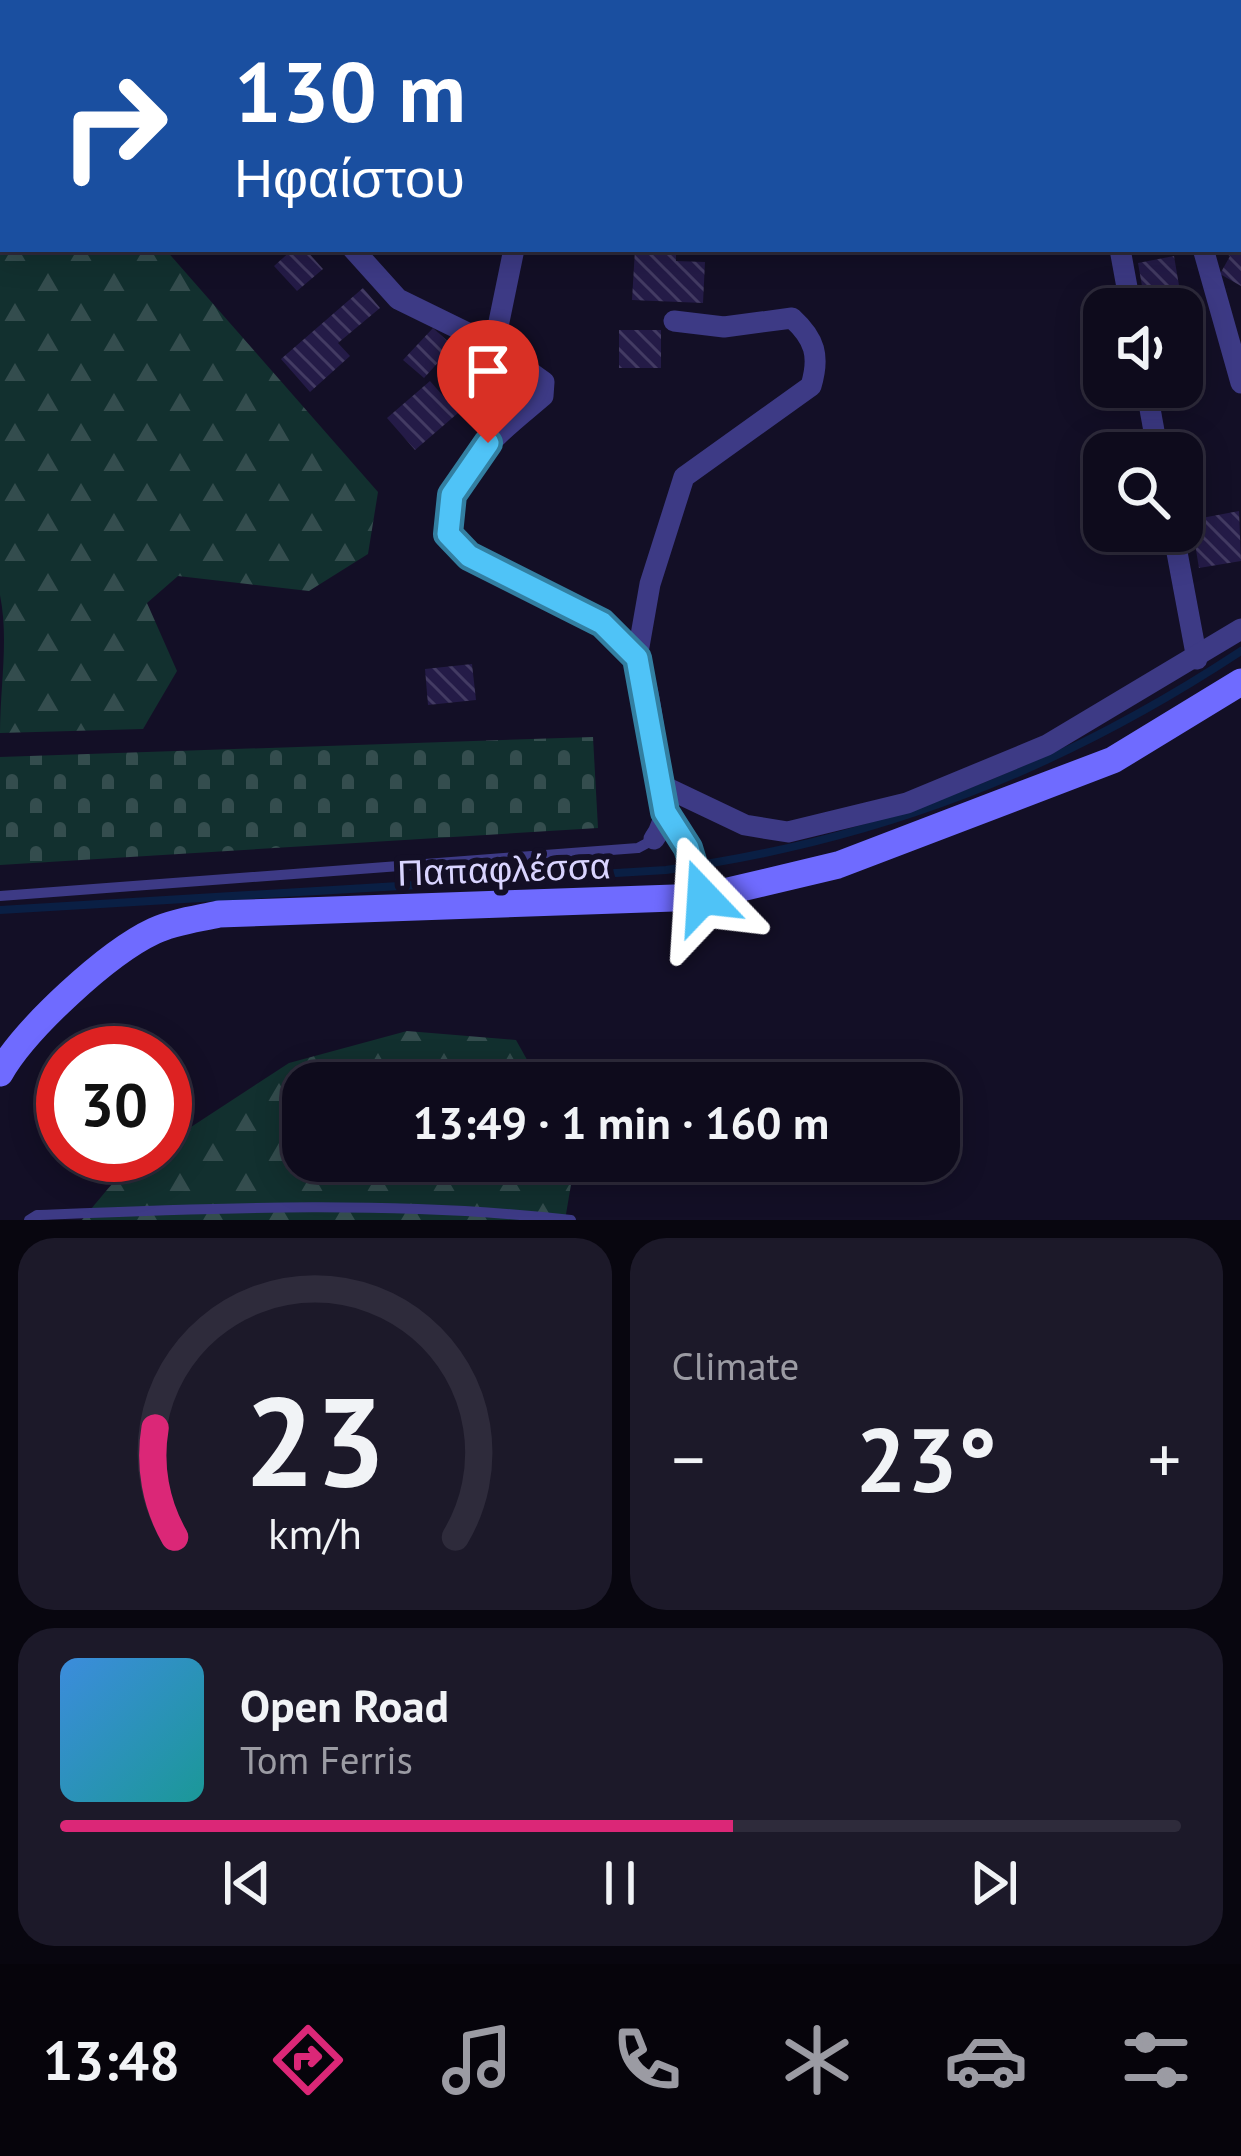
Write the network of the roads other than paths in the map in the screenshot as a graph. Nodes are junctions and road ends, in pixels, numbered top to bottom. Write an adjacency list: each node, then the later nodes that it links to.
1 (356, 252): 7 (street)
2 (513, 252): 7 (street)
3 (1121, 252): 5 (street)
4 (1204, 252): 8 (street)
5 (1127, 288)
6 (674, 321): 11 (street)
7 (494, 346): 11 (street)
8 (1241, 382)
9 (1177, 552): 12 (street)
10 (1241, 629): 12 (street)
11 (637, 658): 14 (street)
12 (1197, 659): 14 (street)
13 (1241, 682): 17 (street, Παπαφλέσσα)
14 (663, 785): 15 (street)
15 (665, 812): 16 (street); 17 (street)
16 (654, 839): 18 (lane)
17 (699, 889): 19 (street, Παπαφλέσσα)
18 (0, 896)
19 (0, 1073)
20 (29, 1220): 21 (lane)
21 (571, 1220)

